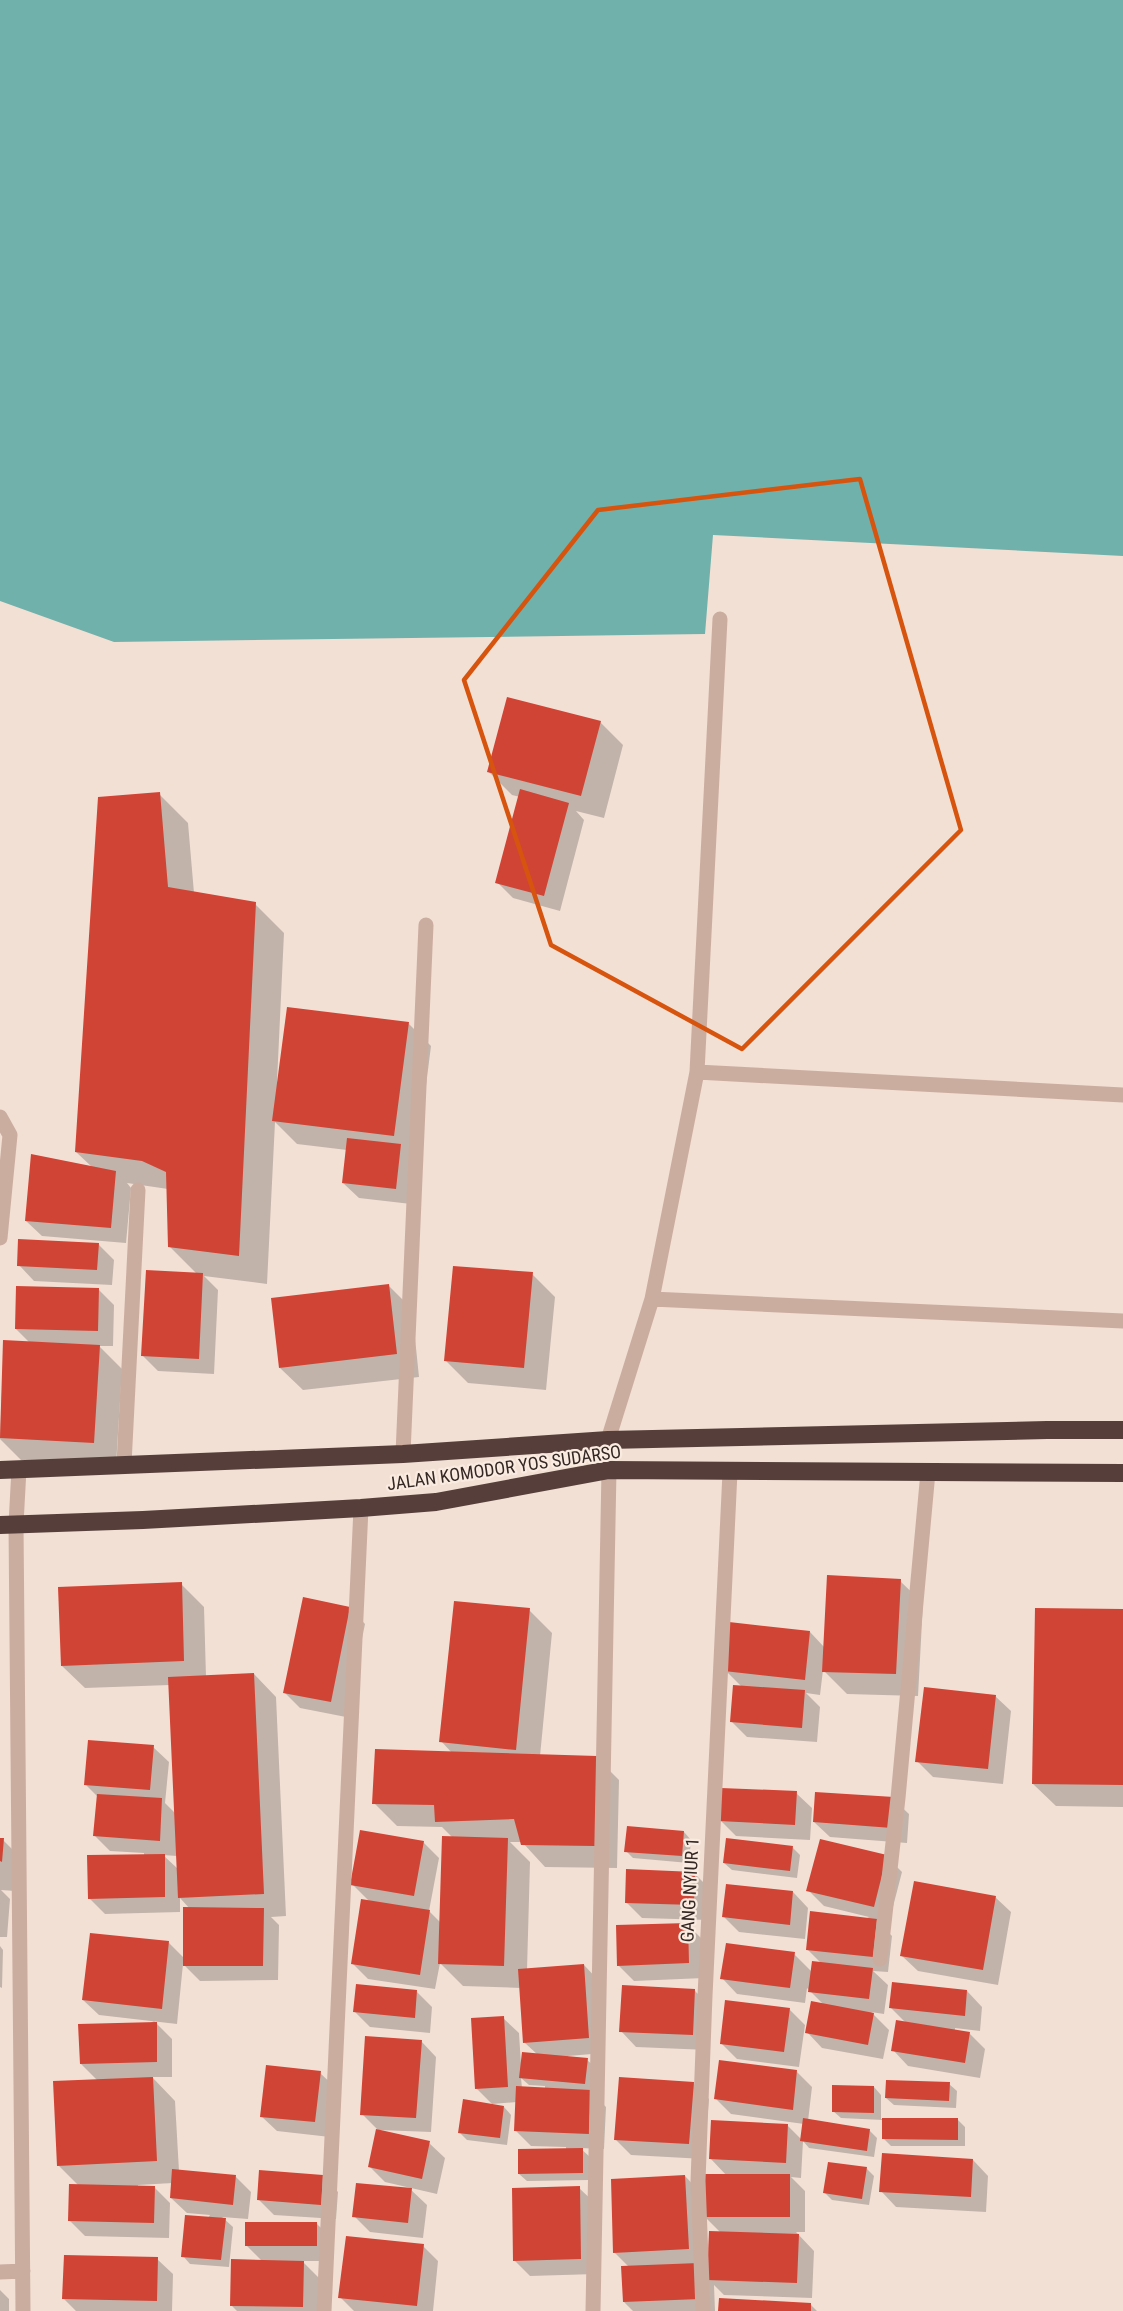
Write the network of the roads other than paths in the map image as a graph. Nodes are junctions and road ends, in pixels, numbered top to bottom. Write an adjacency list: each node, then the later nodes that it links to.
1 (720, 619): 3 (street)
2 (426, 925): 12 (street)
3 (697, 1072): 4 (street); 8 (street)
4 (1123, 1095)
5 (0, 1117): 7 (street)
6 (138, 1190): 13 (street)
7 (0, 1238)
8 (652, 1299): 9 (street); 11 (street)
9 (1123, 1320)
10 (1123, 1430): 11 (highway)
11 (608, 1440): 12 (highway)
12 (403, 1454): 13 (highway)
13 (124, 1464): 14 (highway)
14 (19, 1469): 15 (highway); 21 (street)
15 (0, 1470)
16 (609, 1470): 17 (highway, JALAN KOMODOR YOS SUDARSO); 20 (highway, JALAN KOMODOR YOS SUDARSO); 27 (street)
17 (730, 1472): 18 (highway, JALAN KOMODOR YOS SUDARSO); 28 (street, GANG NYIUR 1)
18 (928, 1472): 19 (highway, JALAN KOMODOR YOS SUDARSO); 22 (street)
19 (1123, 1473)
20 (361, 1508): 21 (highway, JALAN KOMODOR YOS SUDARSO); 26 (street)
21 (8, 1525): 23 (street)
22 (880, 1959)
23 (23, 2271): 24 (street); 25 (street)
24 (0, 2272)
25 (23, 2311)
26 (324, 2311)
27 (593, 2311)
28 (703, 2311)

